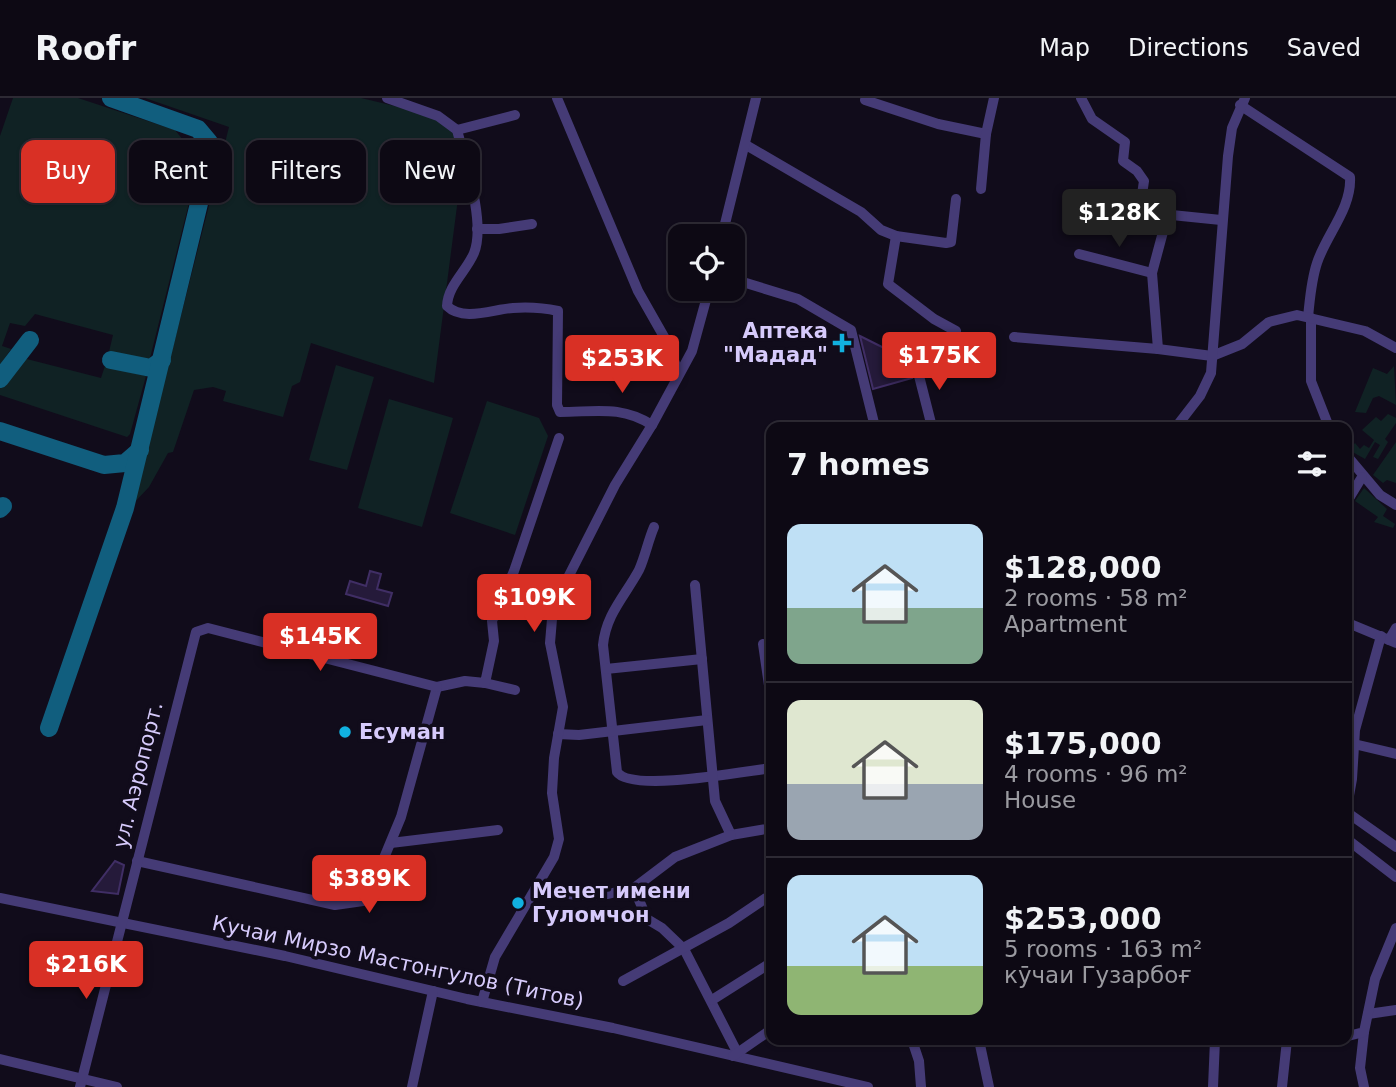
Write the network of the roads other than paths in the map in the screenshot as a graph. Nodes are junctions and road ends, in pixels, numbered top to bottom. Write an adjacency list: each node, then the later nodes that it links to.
1 (387, 98): 9 (street)
2 (557, 98): 31 (street)
3 (756, 98): 11 (street)
4 (994, 98): 10 (street)
5 (1081, 98): 14 (street)
6 (866, 99): 10 (street)
7 (1242, 102): 15 (street); 24 (street)
8 (515, 115): 9 (street)
9 (457, 130): 18 (street)
10 (986, 134): 12 (street)
11 (746, 145): 17 (street); 19 (street)
12 (981, 189)
13 (956, 199): 19 (street)
14 (1167, 216): 15 (street); 21 (street)
15 (1221, 220): 29 (street)
16 (532, 224): 18 (street)
17 (725, 224)
18 (477, 229): 36 (street)
19 (896, 236): 25 (street)
20 (1079, 254): 21 (street)
21 (1152, 273): 28 (street)
22 (745, 283): 32 (street)
23 (706, 301): 31 (street)
24 (1310, 318): 27 (street); 29 (street); 35 (street)
25 (956, 331)
26 (1014, 337): 28 (street)
27 (1396, 348)
28 (1158, 349): 29 (street)
29 (1212, 356): 34 (street)
30 (916, 364): 33 (street)
31 (679, 374): 36 (street)
32 (874, 422)
33 (931, 422)
34 (1180, 422)
35 (1327, 422)
36 (652, 425): 56 (street)
37 (559, 438): 51 (street)
38 (1352, 463): 39 (street)
39 (1362, 477): 40 (street); 41 (street)
40 (1352, 493)
41 (1396, 505)
42 (654, 527): 50 (street)
43 (695, 585): 48 (street)
44 (1352, 625): 46 (street)
45 (1396, 628): 46 (street)
46 (1389, 640): 57 (street)
47 (764, 644): 49 (street)
48 (702, 659): 50 (street); 54 (street)
49 (766, 660)
50 (606, 669): 55 (street)
51 (485, 683): 52 (street); 53 (street)
52 (437, 688): 66 (street); 69 (street, ул. Аэропорт.)
53 (516, 690)
54 (707, 720): 55 (street); 60 (street)
55 (613, 730): 56 (street); 60 (street)
56 (558, 734): 72 (street)
57 (1354, 744): 58 (street); 61 (street)
58 (1396, 754)
59 (766, 769): 60 (street)
60 (713, 777): 65 (street)
61 (1352, 779)
62 (1352, 816): 68 (street)
63 (766, 829): 65 (street)
64 (498, 830): 66 (street)
65 (731, 835): 71 (street)
66 (391, 843): 69 (street)
67 (1352, 843): 70 (street)
68 (1396, 847)
69 (137, 861): 75 (street, ул. Аэропорт.)
70 (1396, 877)
71 (634, 888): 72 (street); 77 (street)
72 (535, 889): 82 (street)
73 (0, 898): 75 (street, Кучаи Мирзо Мастонгулов (Титов))
74 (766, 898): 77 (street)
75 (121, 923): 80 (street, Кучаи Мирзо Мастонгулов (Титов)); 94 (street, ул. Аэропорт.)
76 (1396, 928): 84 (street)
77 (684, 949): 79 (street); 81 (street)
78 (766, 966): 81 (street)
79 (623, 981)
80 (433, 991): 82 (street, Кучаи Мирзо Мастонгулов (Титов)); 96 (street)
81 (712, 1000): 92 (street)
82 (482, 1002): 92 (street, Кучаи Мирзо Мастонгулов (Титов))
83 (1396, 1010): 84 (street)
84 (1368, 1014): 85 (street)
85 (1364, 1032): 87 (street); 102 (street)
86 (766, 1033): 92 (street)
87 (1352, 1035)
88 (914, 1045): 98 (street)
89 (980, 1045): 99 (street)
90 (1215, 1045): 100 (street)
91 (1286, 1045): 101 (street)
92 (735, 1054): 97 (street, Кучаи Мирзо Мастонгулов (Титов))
93 (0, 1059): 94 (street)
94 (81, 1083): 95 (street)
95 (117, 1087)
96 (412, 1087)
97 (868, 1087)
98 (921, 1087)
99 (989, 1087)
100 (1213, 1087)
101 (1282, 1087)
102 (1364, 1087)

